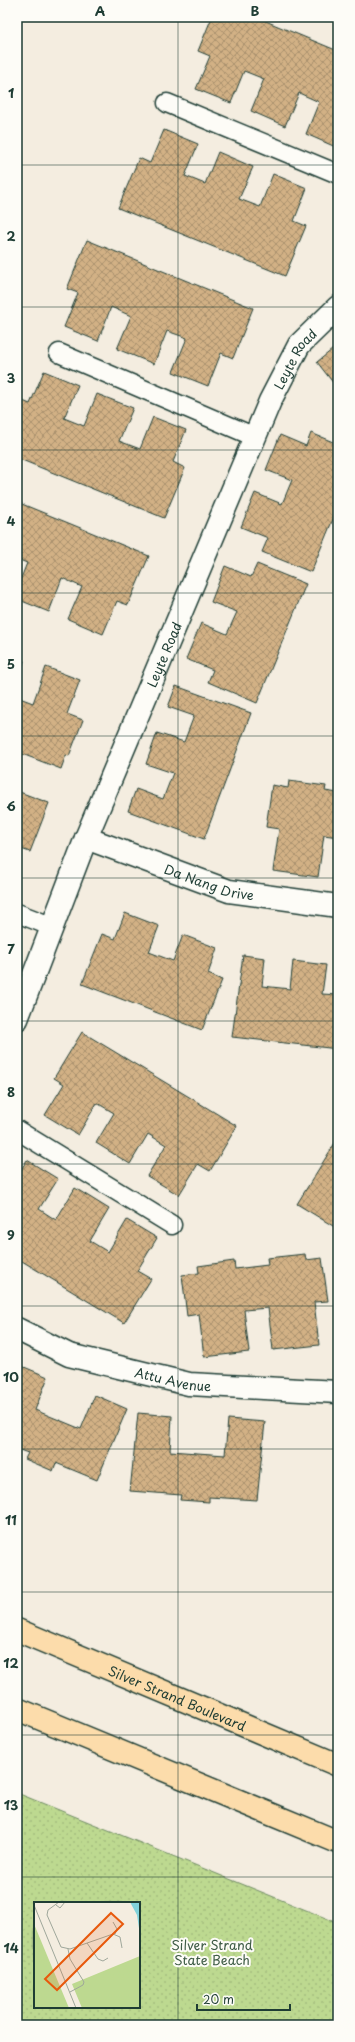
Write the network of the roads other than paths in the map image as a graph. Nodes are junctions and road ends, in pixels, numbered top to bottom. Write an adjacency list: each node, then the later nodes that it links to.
1 (167, 103): 2 (lane)
2 (338, 174)
3 (338, 306): 5 (street, Leyte Road)
4 (59, 353): 5 (lane)
5 (255, 437): 6 (street, Leyte Road)
6 (86, 838): 7 (street, Da Nang Drive); 9 (street, Leyte Road)
7 (338, 906)
8 (17, 913): 9 (lane)
9 (53, 927): 10 (street, Leyte Road)
10 (17, 1019)
11 (17, 1130): 12 (lane)
12 (172, 1224)
13 (17, 1329): 14 (street, Attu Avenue)
14 (338, 1392)
15 (17, 1630): 17 (highway, Silver Strand Boulevard)
16 (17, 1709): 18 (highway)
17 (338, 1765)
18 (338, 1842)

